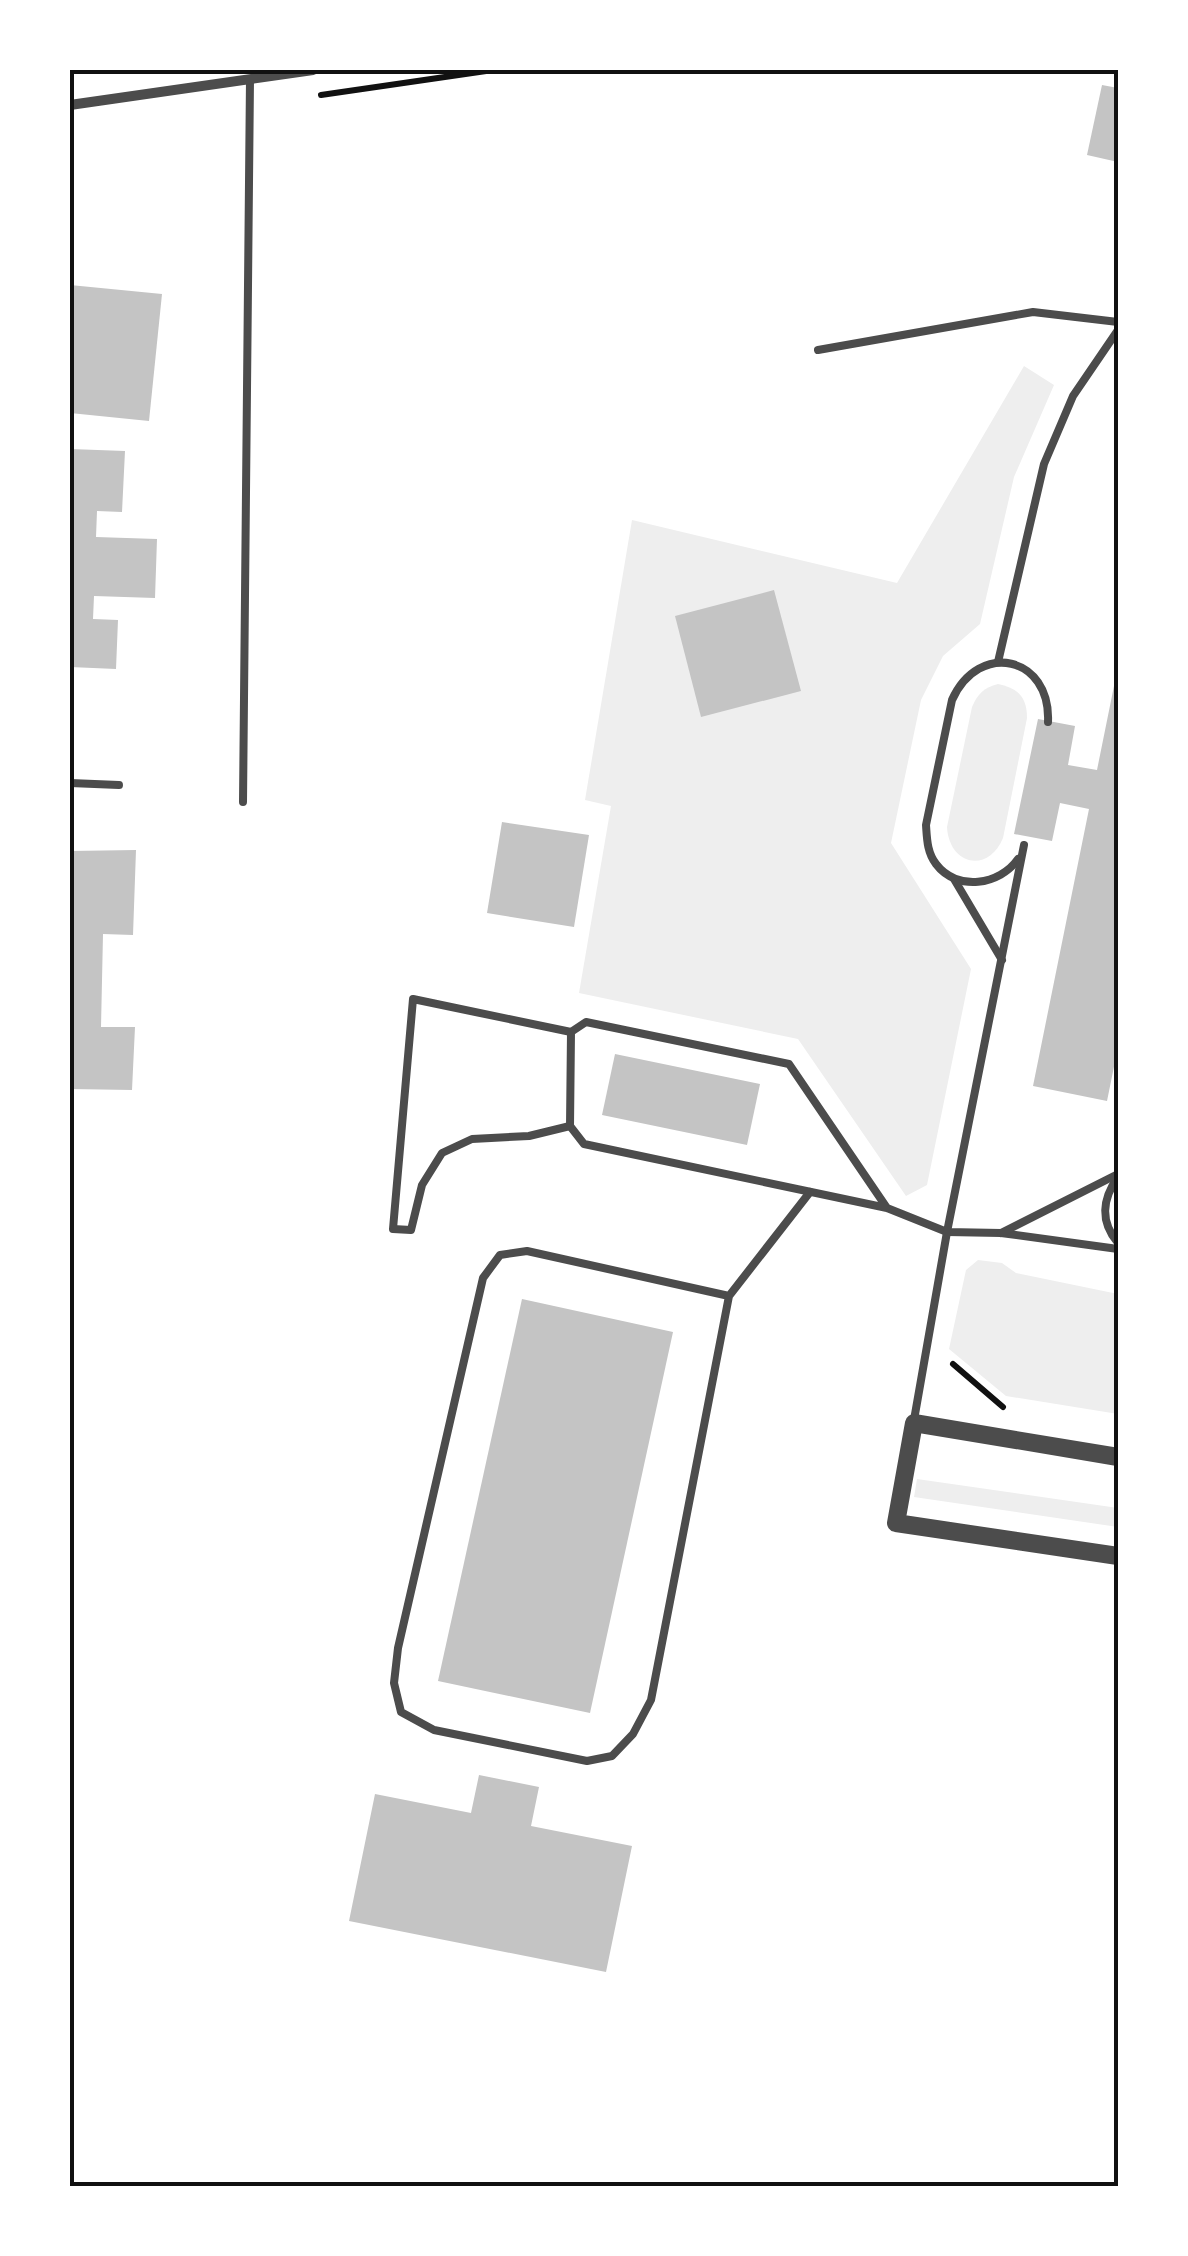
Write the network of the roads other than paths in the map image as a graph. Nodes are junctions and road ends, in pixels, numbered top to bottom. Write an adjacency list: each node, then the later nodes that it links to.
1 (313, 70): 2 (street)
2 (250, 79): 3 (street); 11 (lane)
3 (70, 105)
4 (1118, 322): 6 (lane)
5 (1118, 330): 7 (lane)
6 (818, 350)
7 (998, 662): 8 (lane); 12 (lane)
8 (1048, 722)
9 (70, 783): 10 (lane)
10 (119, 785)
11 (242, 802)
12 (954, 879): 13 (lane); 13 (lane)
13 (1002, 960): 19 (lane)
14 (572, 1032): 15 (lane); 15 (lane); 18 (lane)
15 (570, 1126): 17 (lane)
16 (1118, 1175): 20 (lane); 21 (lane)
17 (810, 1192): 18 (lane); 22 (lane)
18 (887, 1208): 19 (lane)
19 (946, 1232): 20 (lane); 23 (lane)
20 (1001, 1233): 21 (lane)
21 (1118, 1246)
22 (729, 1296): 22 (lane)
23 (914, 1422): 24 (street); 25 (street)
24 (1118, 1457)
25 (1118, 1556)

